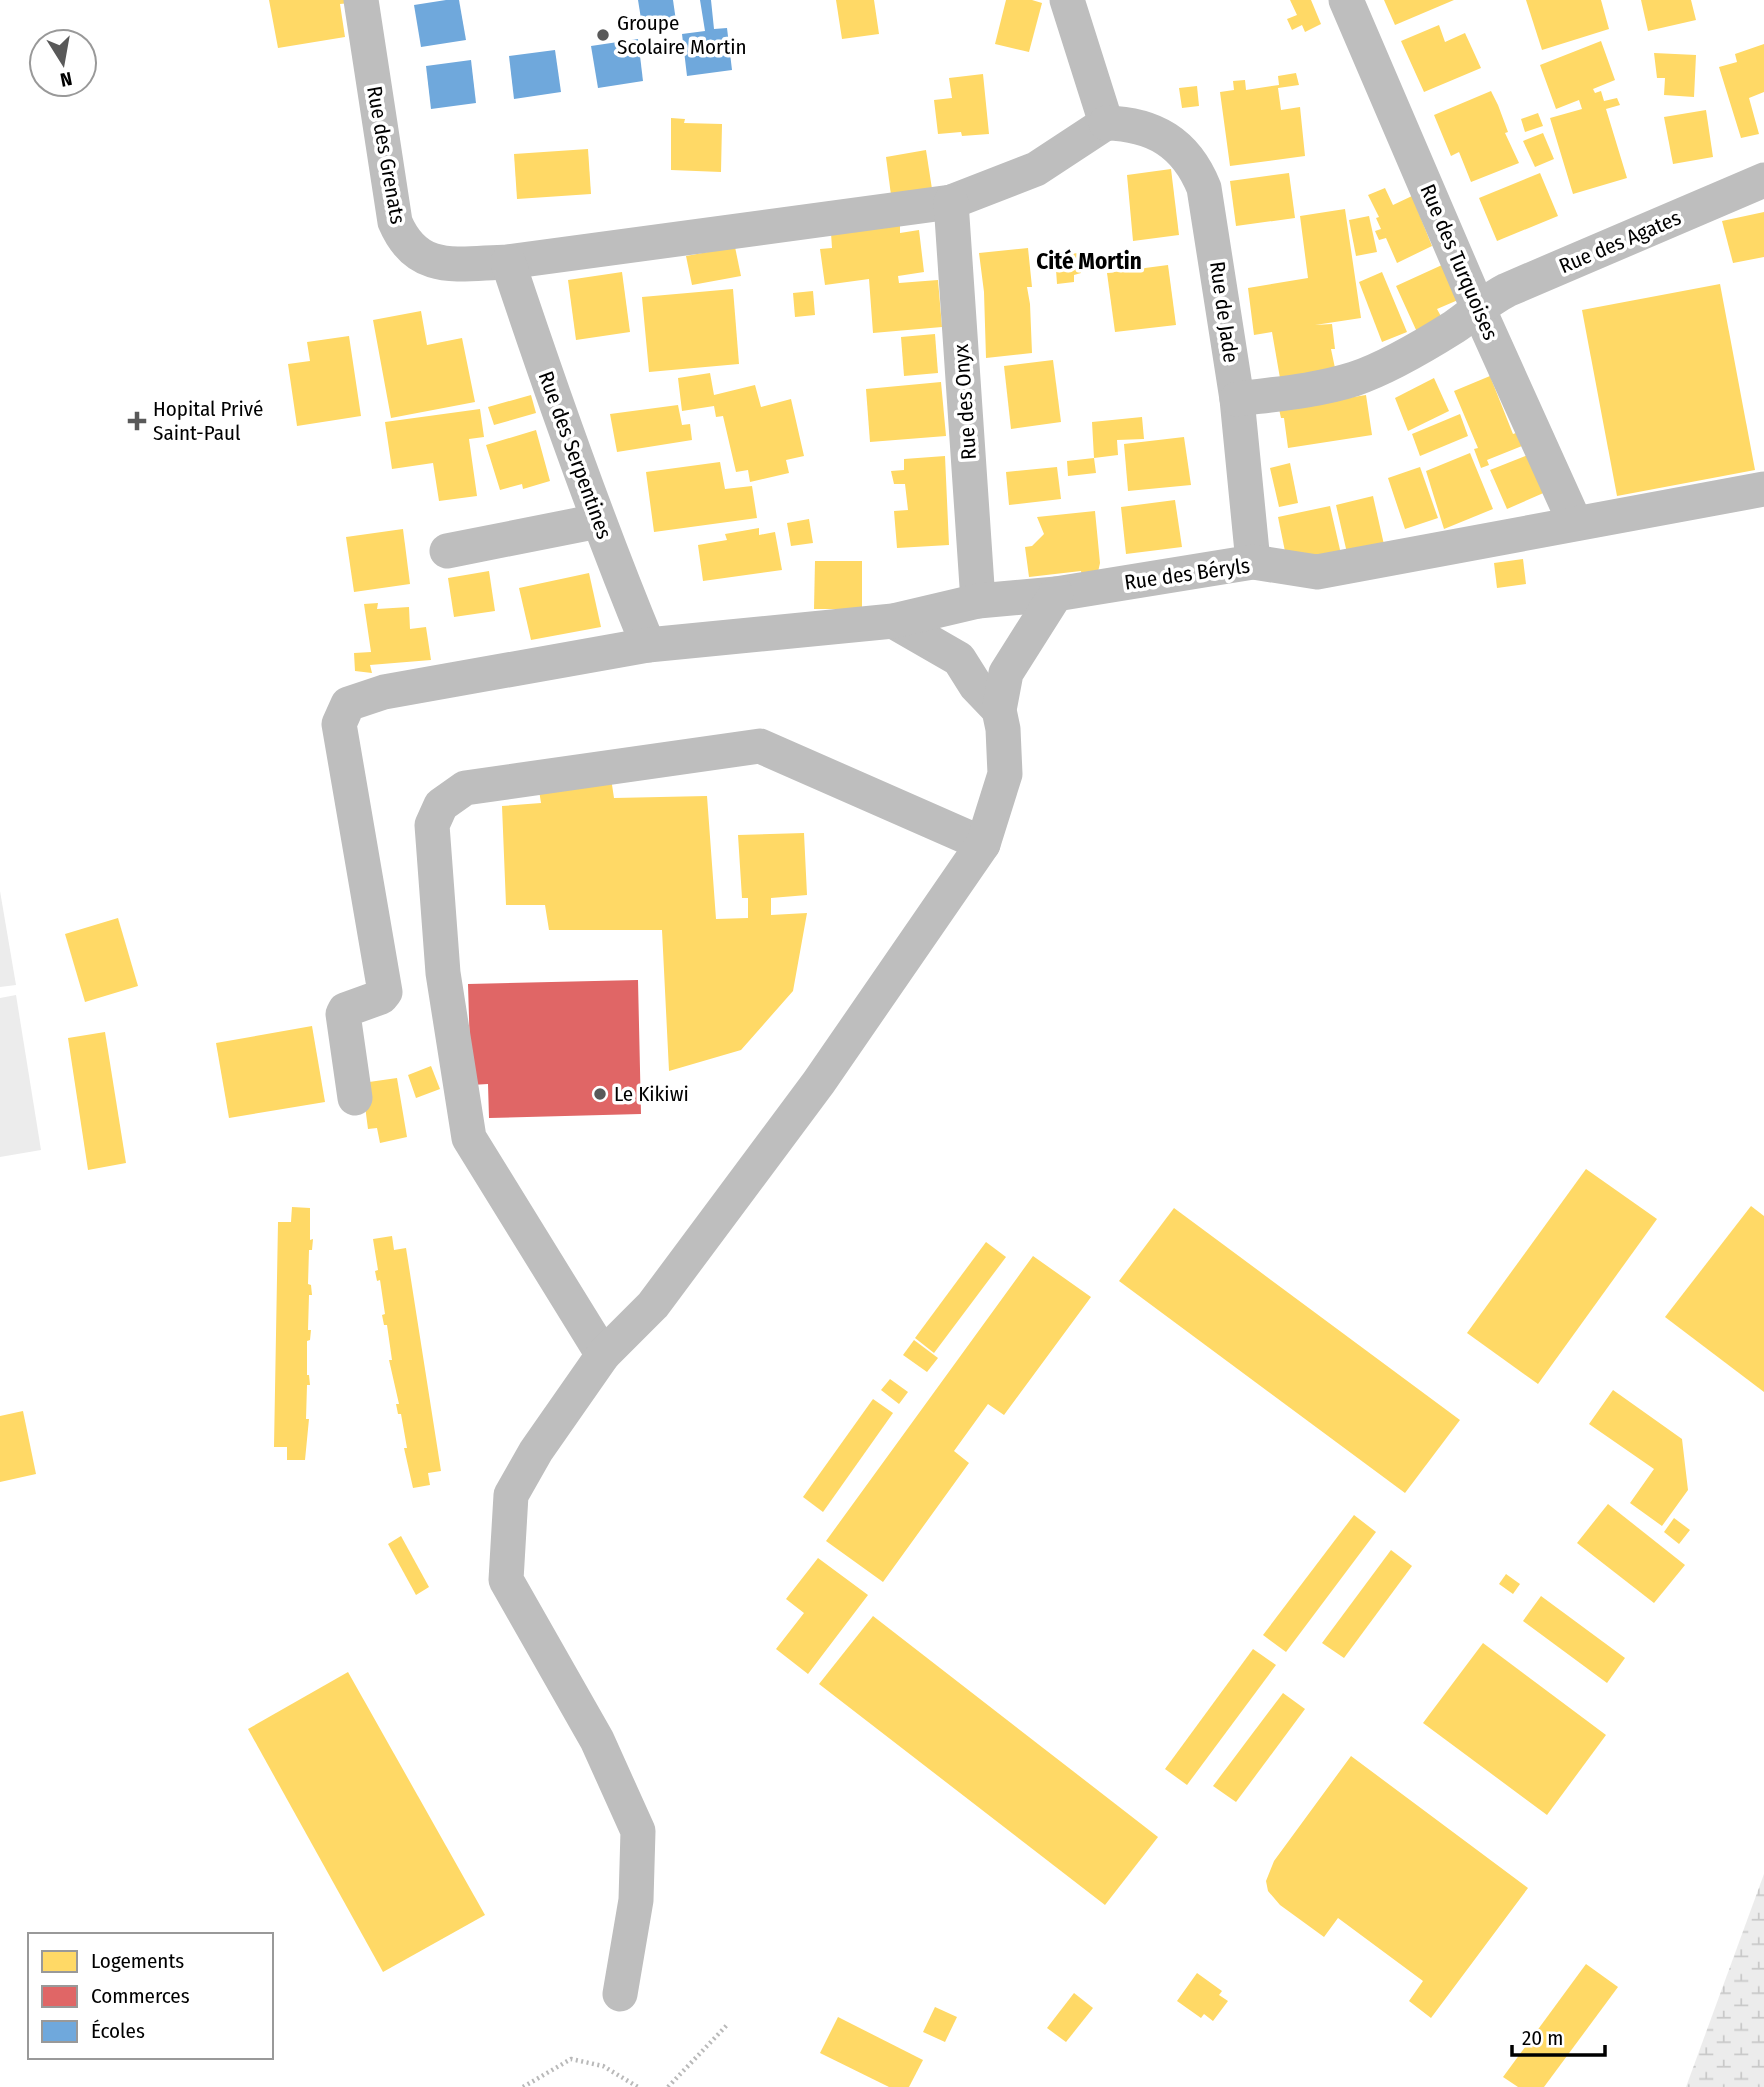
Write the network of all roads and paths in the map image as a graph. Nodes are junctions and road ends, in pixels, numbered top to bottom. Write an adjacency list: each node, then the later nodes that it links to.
1 (361, 0): 7 (street, Rue des Grenats)
2 (1067, 0): 4 (street)
3 (1346, 0): 8 (street, Rue des Turquoises)
4 (1106, 123): 6 (street, Rue des Grenats); 9 (street, Rue de Jade)
5 (1764, 180): 8 (street, Rue des Agates)
6 (951, 202): 7 (street, Rue des Grenats); 16 (street, Rue des Onyx)
7 (508, 262): 11 (street, Rue des Serpentines)
8 (1478, 308): 9 (street, Rue des Agates); 12 (street, Rue des Turquoises)
9 (1237, 399): 14 (street, Rue de Jade)
10 (1764, 489): 12 (street, Rue des Béryls)
11 (598, 521): 13 (street); 18 (street, Rue des Serpentines)
12 (1576, 523): 14 (street, Rue des Béryls)
13 (447, 551)
14 (1253, 562): 15 (street, Rue des Béryls)
15 (1056, 594): 16 (street, Rue des Béryls); 19 (street)
16 (978, 601): 17 (street, Rue des Béryls)
17 (893, 621): 18 (street, Rue des Béryls); 19 (street)
18 (648, 645): 21 (street, Rue des Béryls)
19 (999, 710): 20 (street)
20 (983, 844): 22 (street); 22 (street)
21 (355, 1098)
22 (603, 1355): 23 (street)
23 (620, 1994)
24 (727, 2025): 27 (path)
25 (523, 2087): 26 (path)
26 (638, 2087)
27 (668, 2087)

